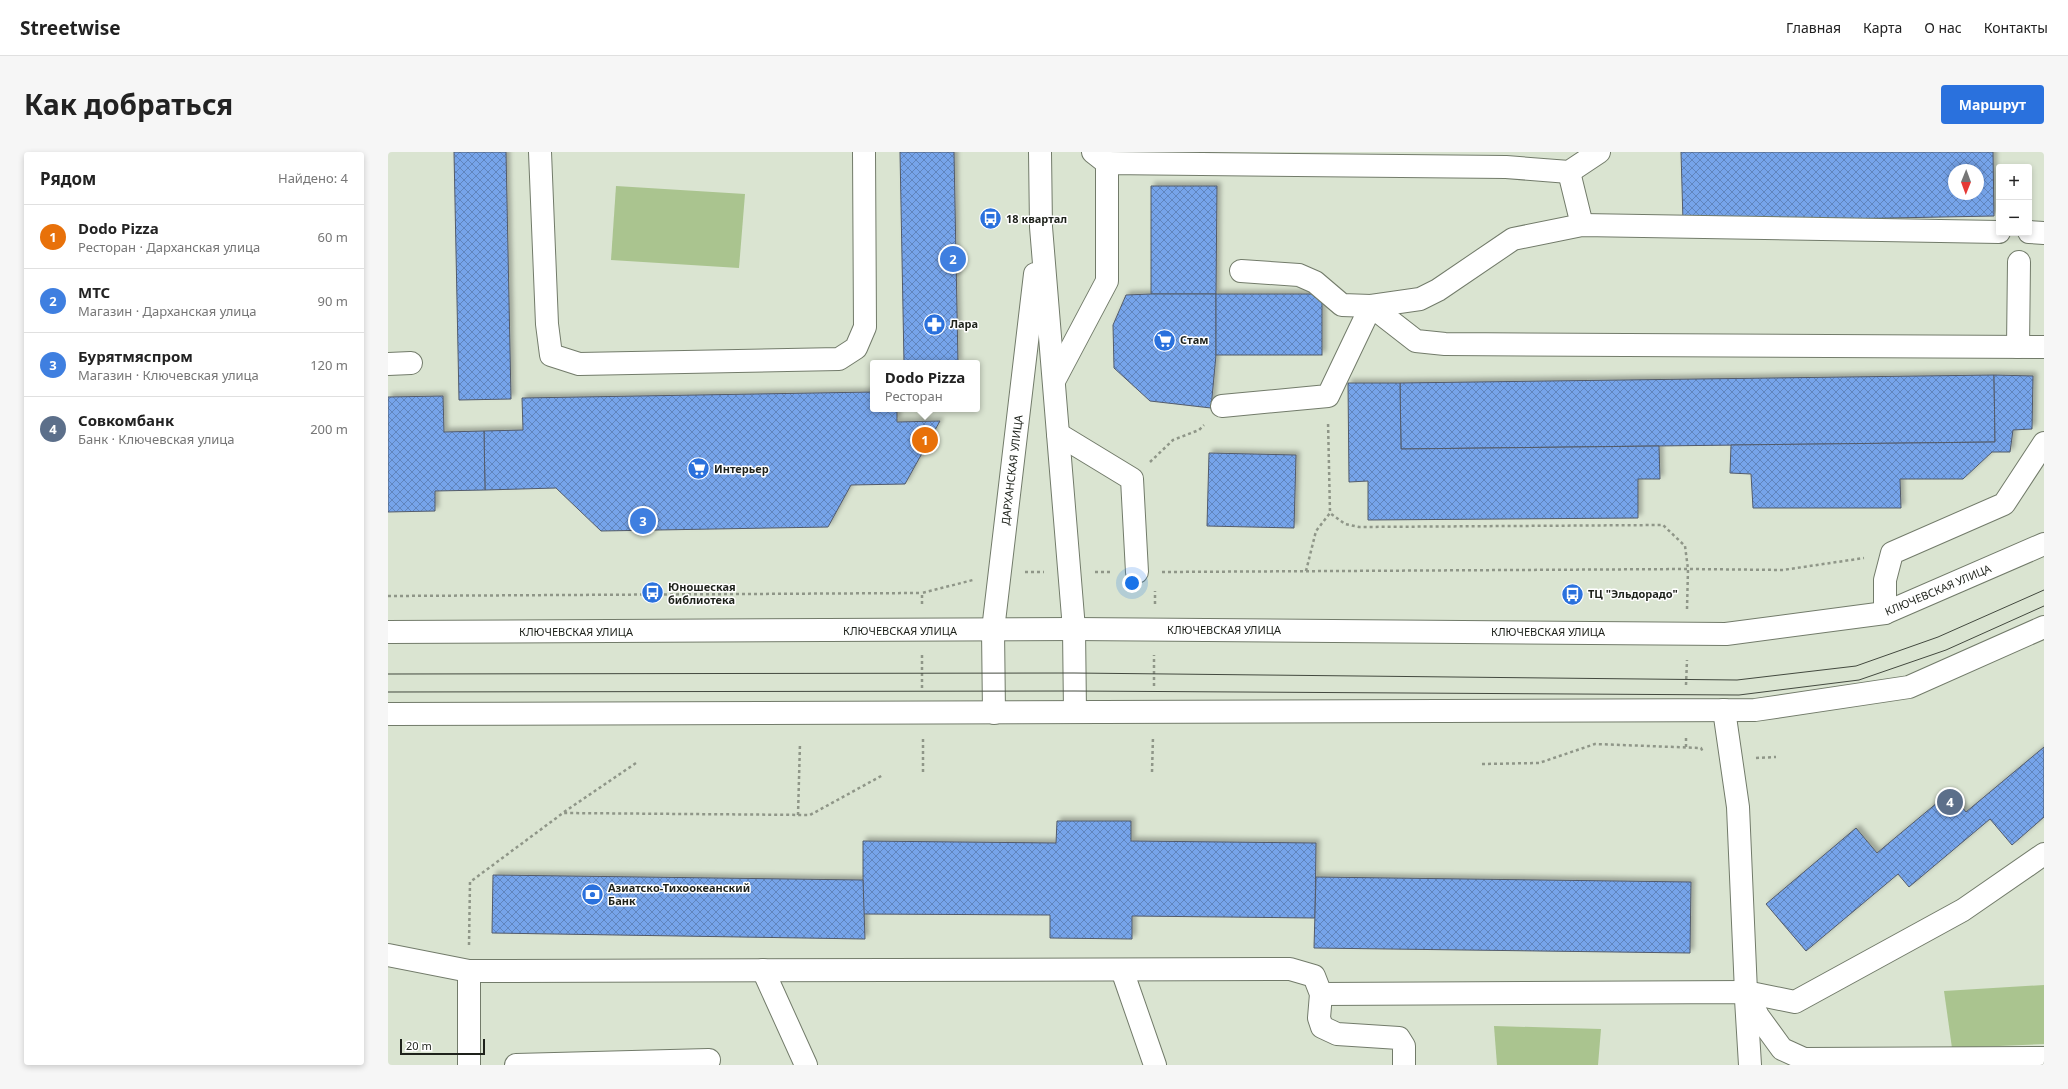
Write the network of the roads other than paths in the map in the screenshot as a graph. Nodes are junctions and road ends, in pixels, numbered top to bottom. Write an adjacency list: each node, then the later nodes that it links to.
1 (540, 152): 2 (main road)
2 (864, 152)
3 (1040, 152): 8 (main road, ДАРХАНСКАЯ УЛИЦА)
4 (1600, 152): 6 (main road)
5 (1100, 158): 6 (main road); 19 (main road)
6 (1569, 172): 7 (main road)
7 (1582, 225): 9 (main road); 14 (main road)
8 (1041, 227): 19 (main road, ДАРХАНСКАЯ УЛИЦА); 28 (main road, ДАРХАНСКАЯ УЛИЦА)
9 (1996, 232)
10 (2032, 232): 11 (main road)
11 (2044, 233)
12 (2019, 262): 15 (main road)
13 (1241, 271): 14 (main road)
14 (1371, 306): 15 (main road); 20 (main road)
15 (2018, 347): 16 (main road)
16 (2044, 347)
17 (411, 363): 18 (main road)
18 (388, 364)
19 (1054, 381): 21 (main road, ДАРХАНСКАЯ УЛИЦА)
20 (1222, 406)
21 (1058, 434): 24 (main road); 27 (main road, ДАРХАНСКАЯ УЛИЦА)
22 (2044, 443): 25 (main road)
23 (2044, 544): 25 (main road, КЛЮЧЕВСКАЯ УЛИЦА)
24 (1146, 572)
25 (1885, 613): 27 (main road, КЛЮЧЕВСКАЯ УЛИЦА)
26 (2044, 627): 30 (main road)
27 (1074, 629): 28 (main road, КЛЮЧЕВСКАЯ УЛИЦА); 31 (main road, ДАРХАНСКАЯ УЛИЦА)
28 (993, 630): 29 (main road, КЛЮЧЕВСКАЯ УЛИЦА); 32 (main road, ДАРХАНСКАЯ УЛИЦА)
29 (388, 632)
30 (1724, 710): 31 (main road); 39 (main road)
31 (1075, 712): 32 (main road)
32 (994, 713): 33 (main road)
33 (388, 714)
34 (2044, 854): 39 (main road)
35 (388, 955): 38 (main road)
36 (763, 970): 37 (main road); 38 (main road); 45 (main road)
37 (1122, 970): 40 (main road); 46 (main road)
38 (469, 971): 43 (main road)
39 (1746, 992): 40 (main road); 41 (main road); 48 (main road)
40 (1321, 994): 47 (main road)
41 (2044, 1058)
42 (709, 1060): 44 (main road)
43 (469, 1065)
44 (516, 1065)
45 (806, 1065)
46 (1155, 1065)
47 (1404, 1065)
48 (1750, 1065)

